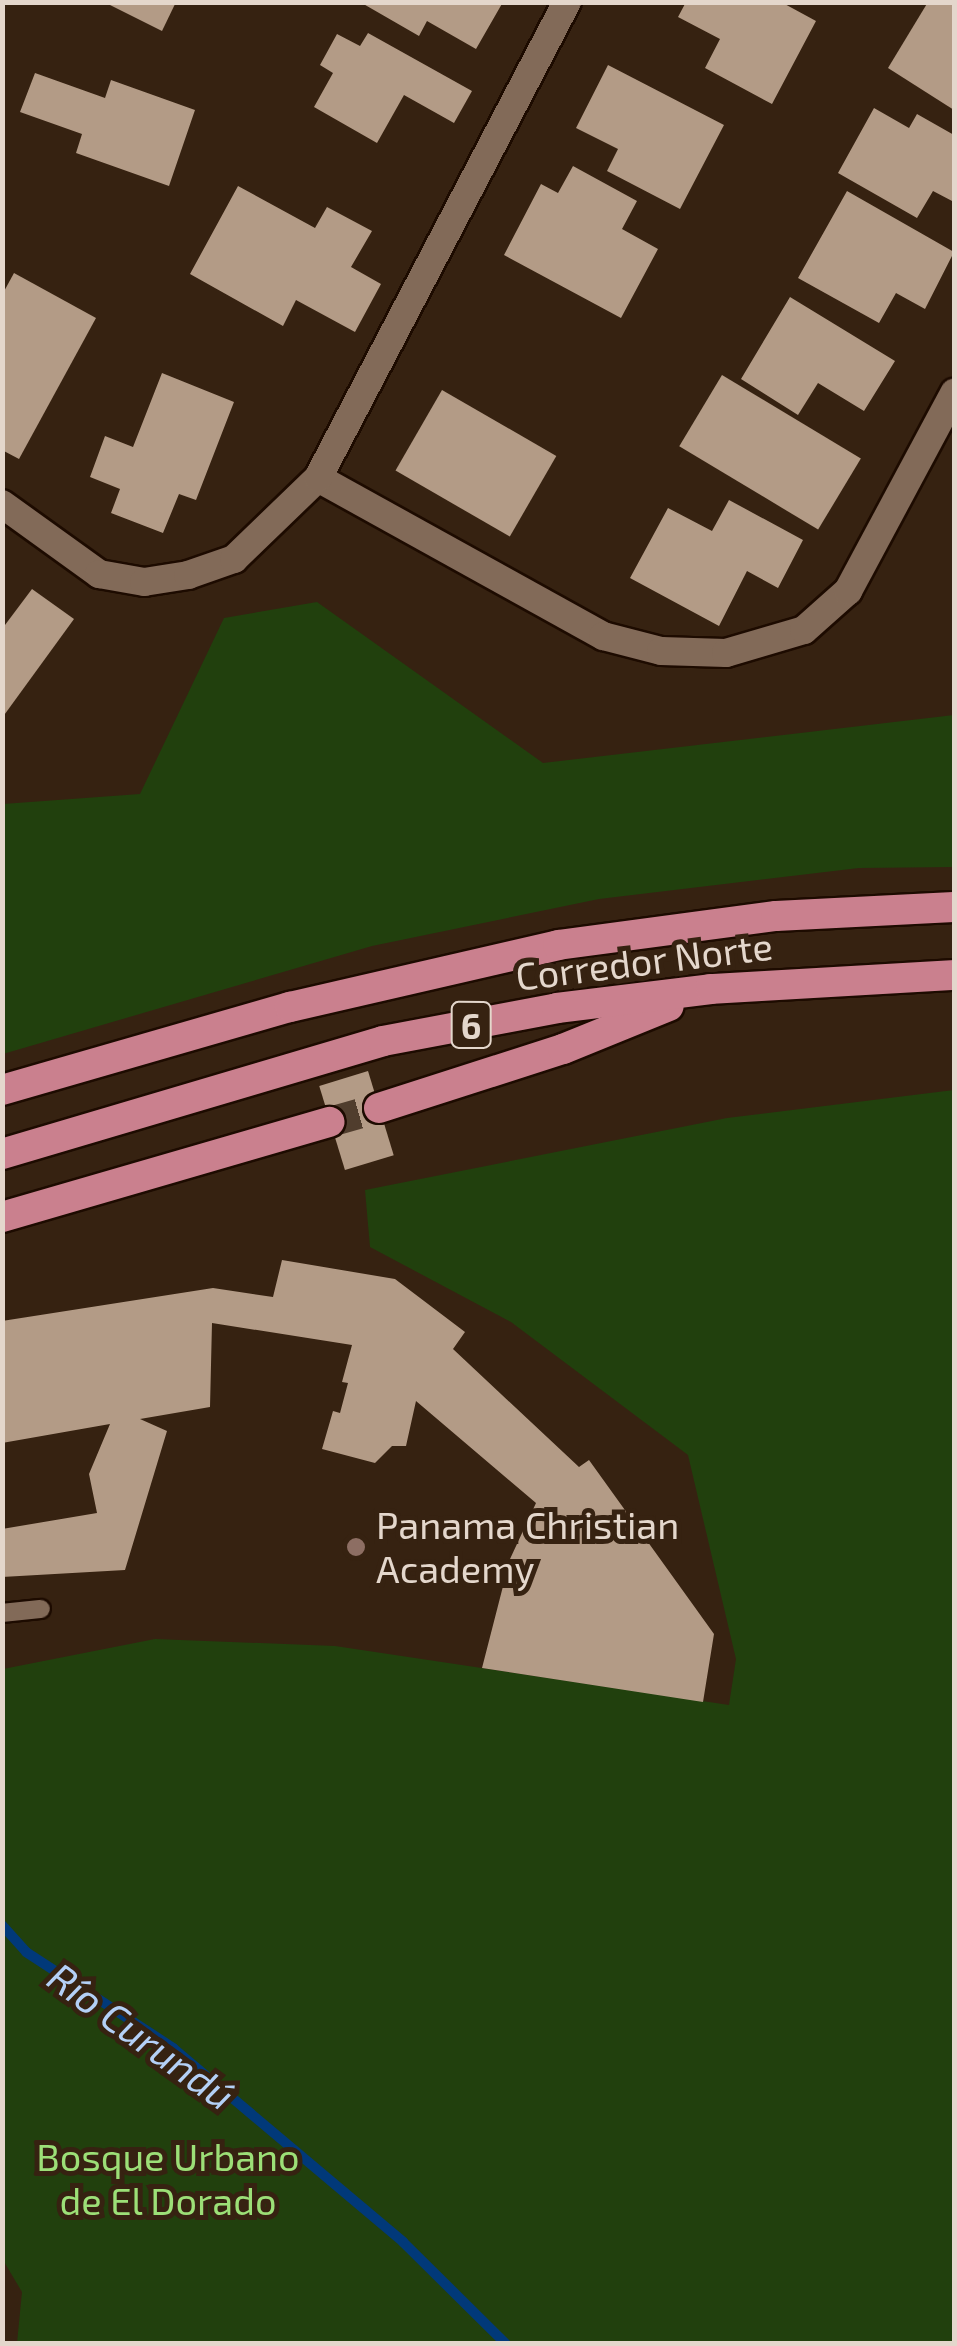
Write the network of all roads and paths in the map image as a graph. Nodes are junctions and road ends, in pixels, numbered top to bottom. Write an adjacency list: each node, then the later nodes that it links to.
1 (567, 2): 3 (street)
2 (954, 392): 3 (street)
3 (318, 478): 4 (street)
4 (2, 504)
5 (954, 907): 8 (highway, Corredor Norte / 6)
6 (954, 974): 7 (highway, Corredor Norte / 6)
7 (711, 988): 9 (highway); 11 (highway, Corredor Norte / 6)
8 (2, 1090)
9 (380, 1108)
10 (330, 1122): 12 (highway)
11 (2, 1154)
12 (2, 1217)
13 (41, 1609): 14 (lane)
14 (2, 1613)

